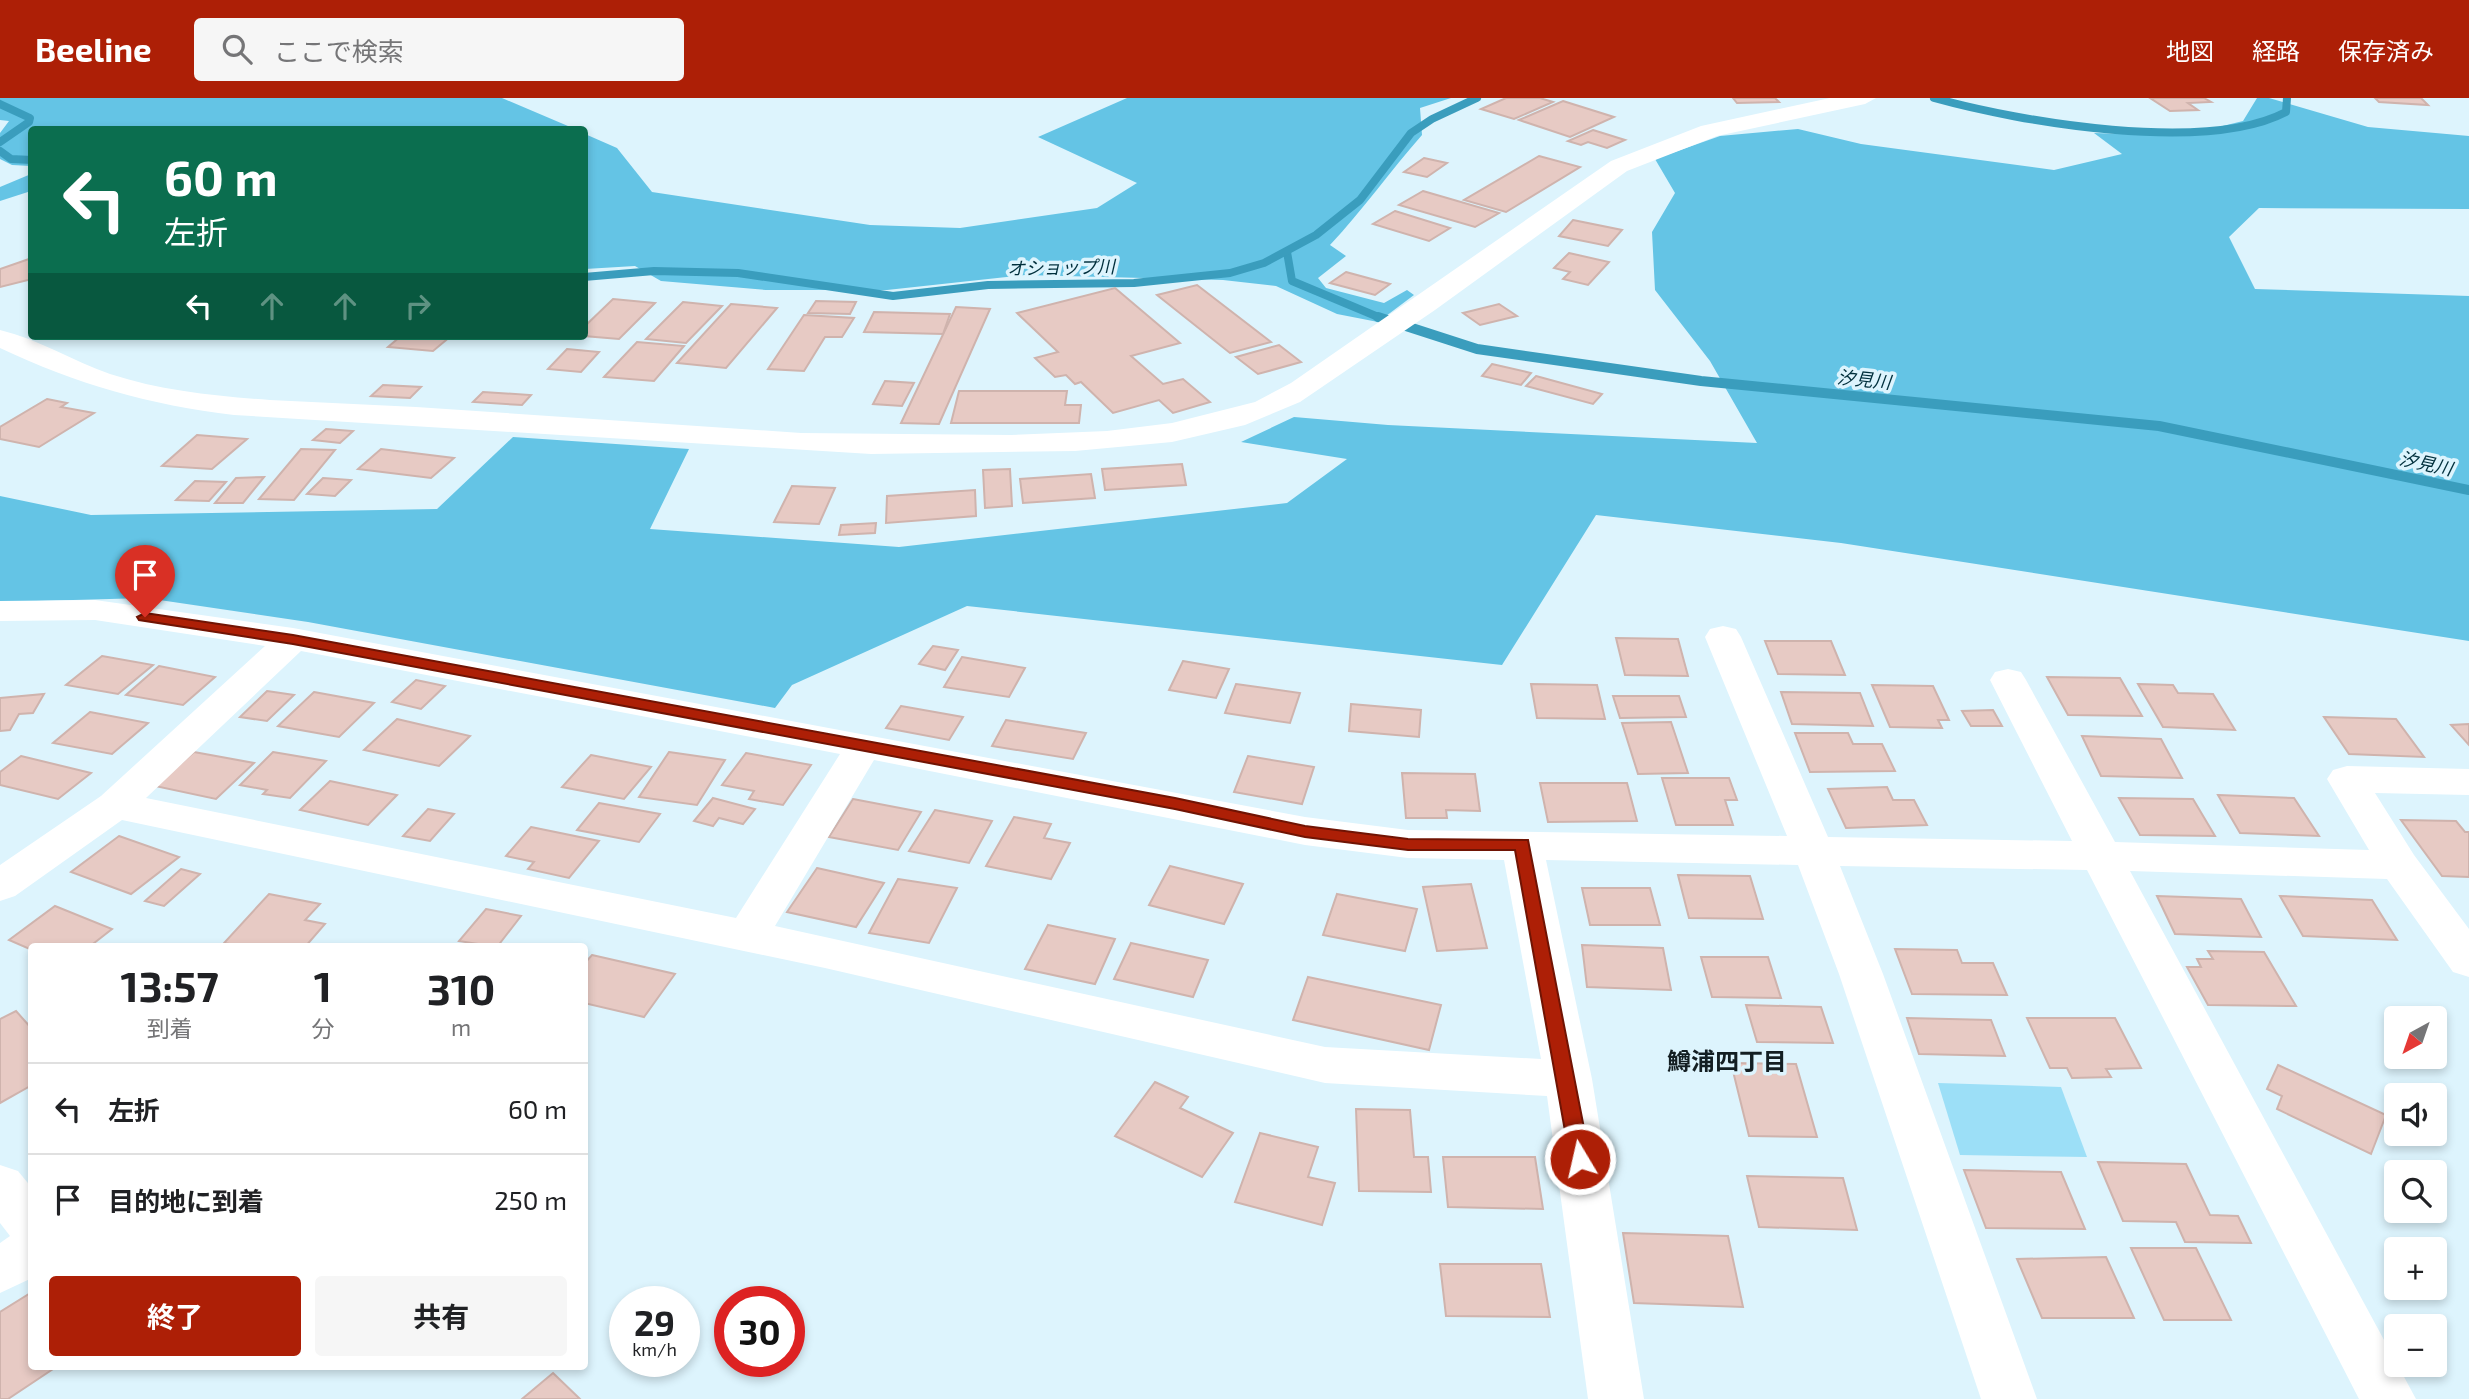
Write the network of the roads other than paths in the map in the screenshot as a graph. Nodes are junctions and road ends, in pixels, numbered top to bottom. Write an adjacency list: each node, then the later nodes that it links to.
1 (1865, 98): 2 (street)
2 (0, 338)
3 (0, 611): 5 (street)
4 (1723, 637): 11 (street)
5 (293, 639): 7 (street); 9 (street)
6 (2008, 680): 12 (street)
7 (863, 747): 10 (street); 15 (street)
8 (2469, 782): 13 (street)
9 (115, 805): 14 (street); 15 (street)
10 (1522, 844): 11 (street); 17 (street)
11 (1814, 852): 12 (street); 23 (street)
12 (2103, 856): 13 (street); 24 (street)
13 (2399, 865): 16 (street)
14 (0, 886)
15 (747, 936): 17 (street)
16 (2469, 961)
17 (1568, 1079): 22 (street)
18 (0, 1186): 19 (street)
19 (28, 1221)
20 (28, 1252): 21 (street)
21 (0, 1270)
22 (1616, 1399)
23 (2009, 1399)
24 (2388, 1399)

